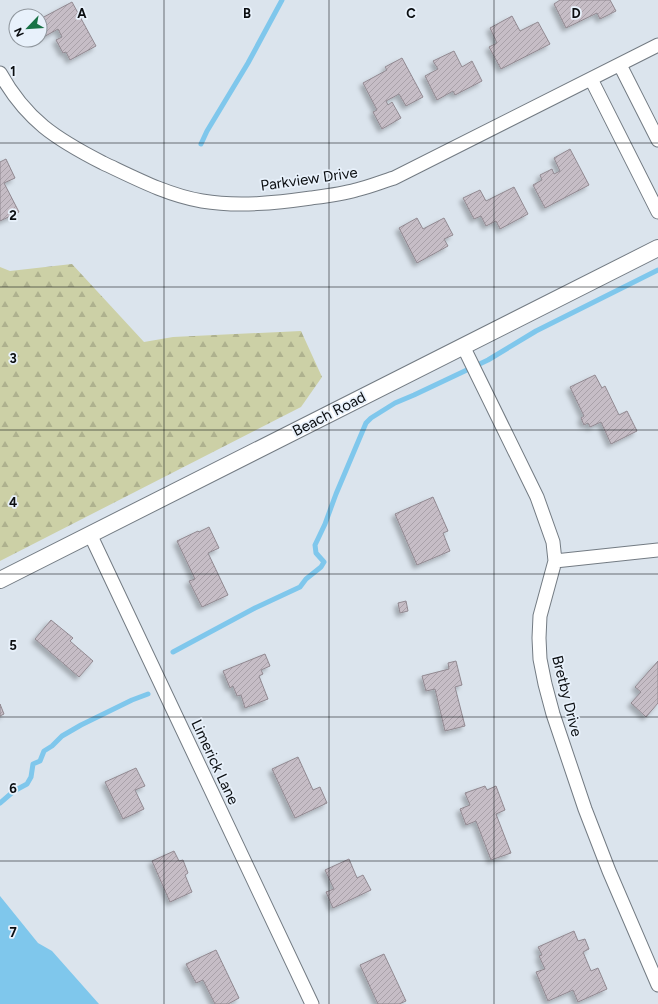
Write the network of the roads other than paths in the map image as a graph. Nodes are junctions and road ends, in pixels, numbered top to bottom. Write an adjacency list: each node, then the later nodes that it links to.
1 (658, 45): 2 (street, Parkview Drive)
2 (620, 65): 4 (street, Parkview Drive); 5 (street)
3 (0, 73): 4 (street, Parkview Drive)
4 (591, 79): 6 (street)
5 (658, 140)
6 (658, 212)
7 (658, 248): 8 (street, Beach Road)
8 (463, 346): 9 (street, Beach Road); 11 (street, Bretby Drive)
9 (90, 534): 12 (street, Beach Road); 14 (street, Limerick Lane)
10 (658, 550): 11 (street)
11 (555, 561): 13 (street, Bretby Drive)
12 (0, 580)
13 (658, 985)
14 (312, 1004)

